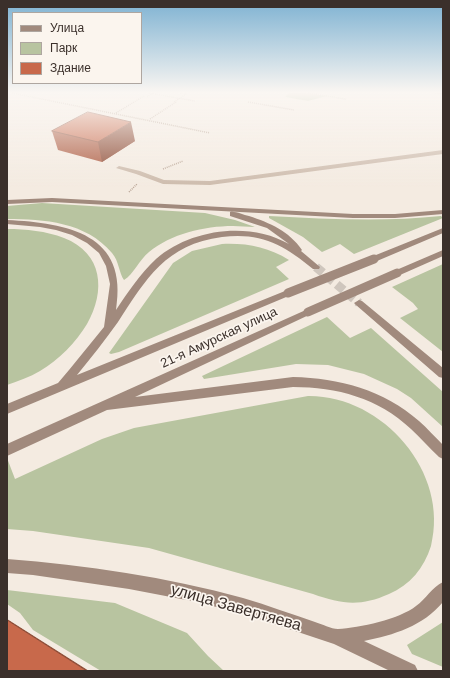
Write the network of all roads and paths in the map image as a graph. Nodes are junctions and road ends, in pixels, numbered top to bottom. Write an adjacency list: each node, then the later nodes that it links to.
1 (171, 125): 2 (path)
2 (210, 133)
3 (443, 152): 4 (street)
4 (119, 168)
5 (7, 202): 6 (main road)
6 (214, 209): 7 (main road); 11 (main road)
7 (443, 212)
8 (7, 222): 14 (main road)
9 (443, 230): 16 (main road, 21-я Амурская улица, bridge)
10 (443, 253): 17 (main road, 21-я Амурская улица, bridge)
11 (302, 256): 12 (main road); 14 (main road)
12 (316, 267)
13 (358, 303): 15 (main road)
14 (108, 329): 16 (main road)
15 (443, 374)
16 (61, 387): 18 (main road, 21-я Амурская улица)
17 (107, 405): 19 (main road); 20 (main road, 21-я Амурская улица)
18 (7, 409)
19 (432, 443): 21 (main road); 22 (main road)
20 (7, 450)
21 (443, 454)
22 (443, 463)
23 (7, 566): 25 (main road, улица Завертяева)
24 (443, 590): 25 (main road)
25 (337, 638): 26 (main road, улица Завертяева)
26 (409, 671)

